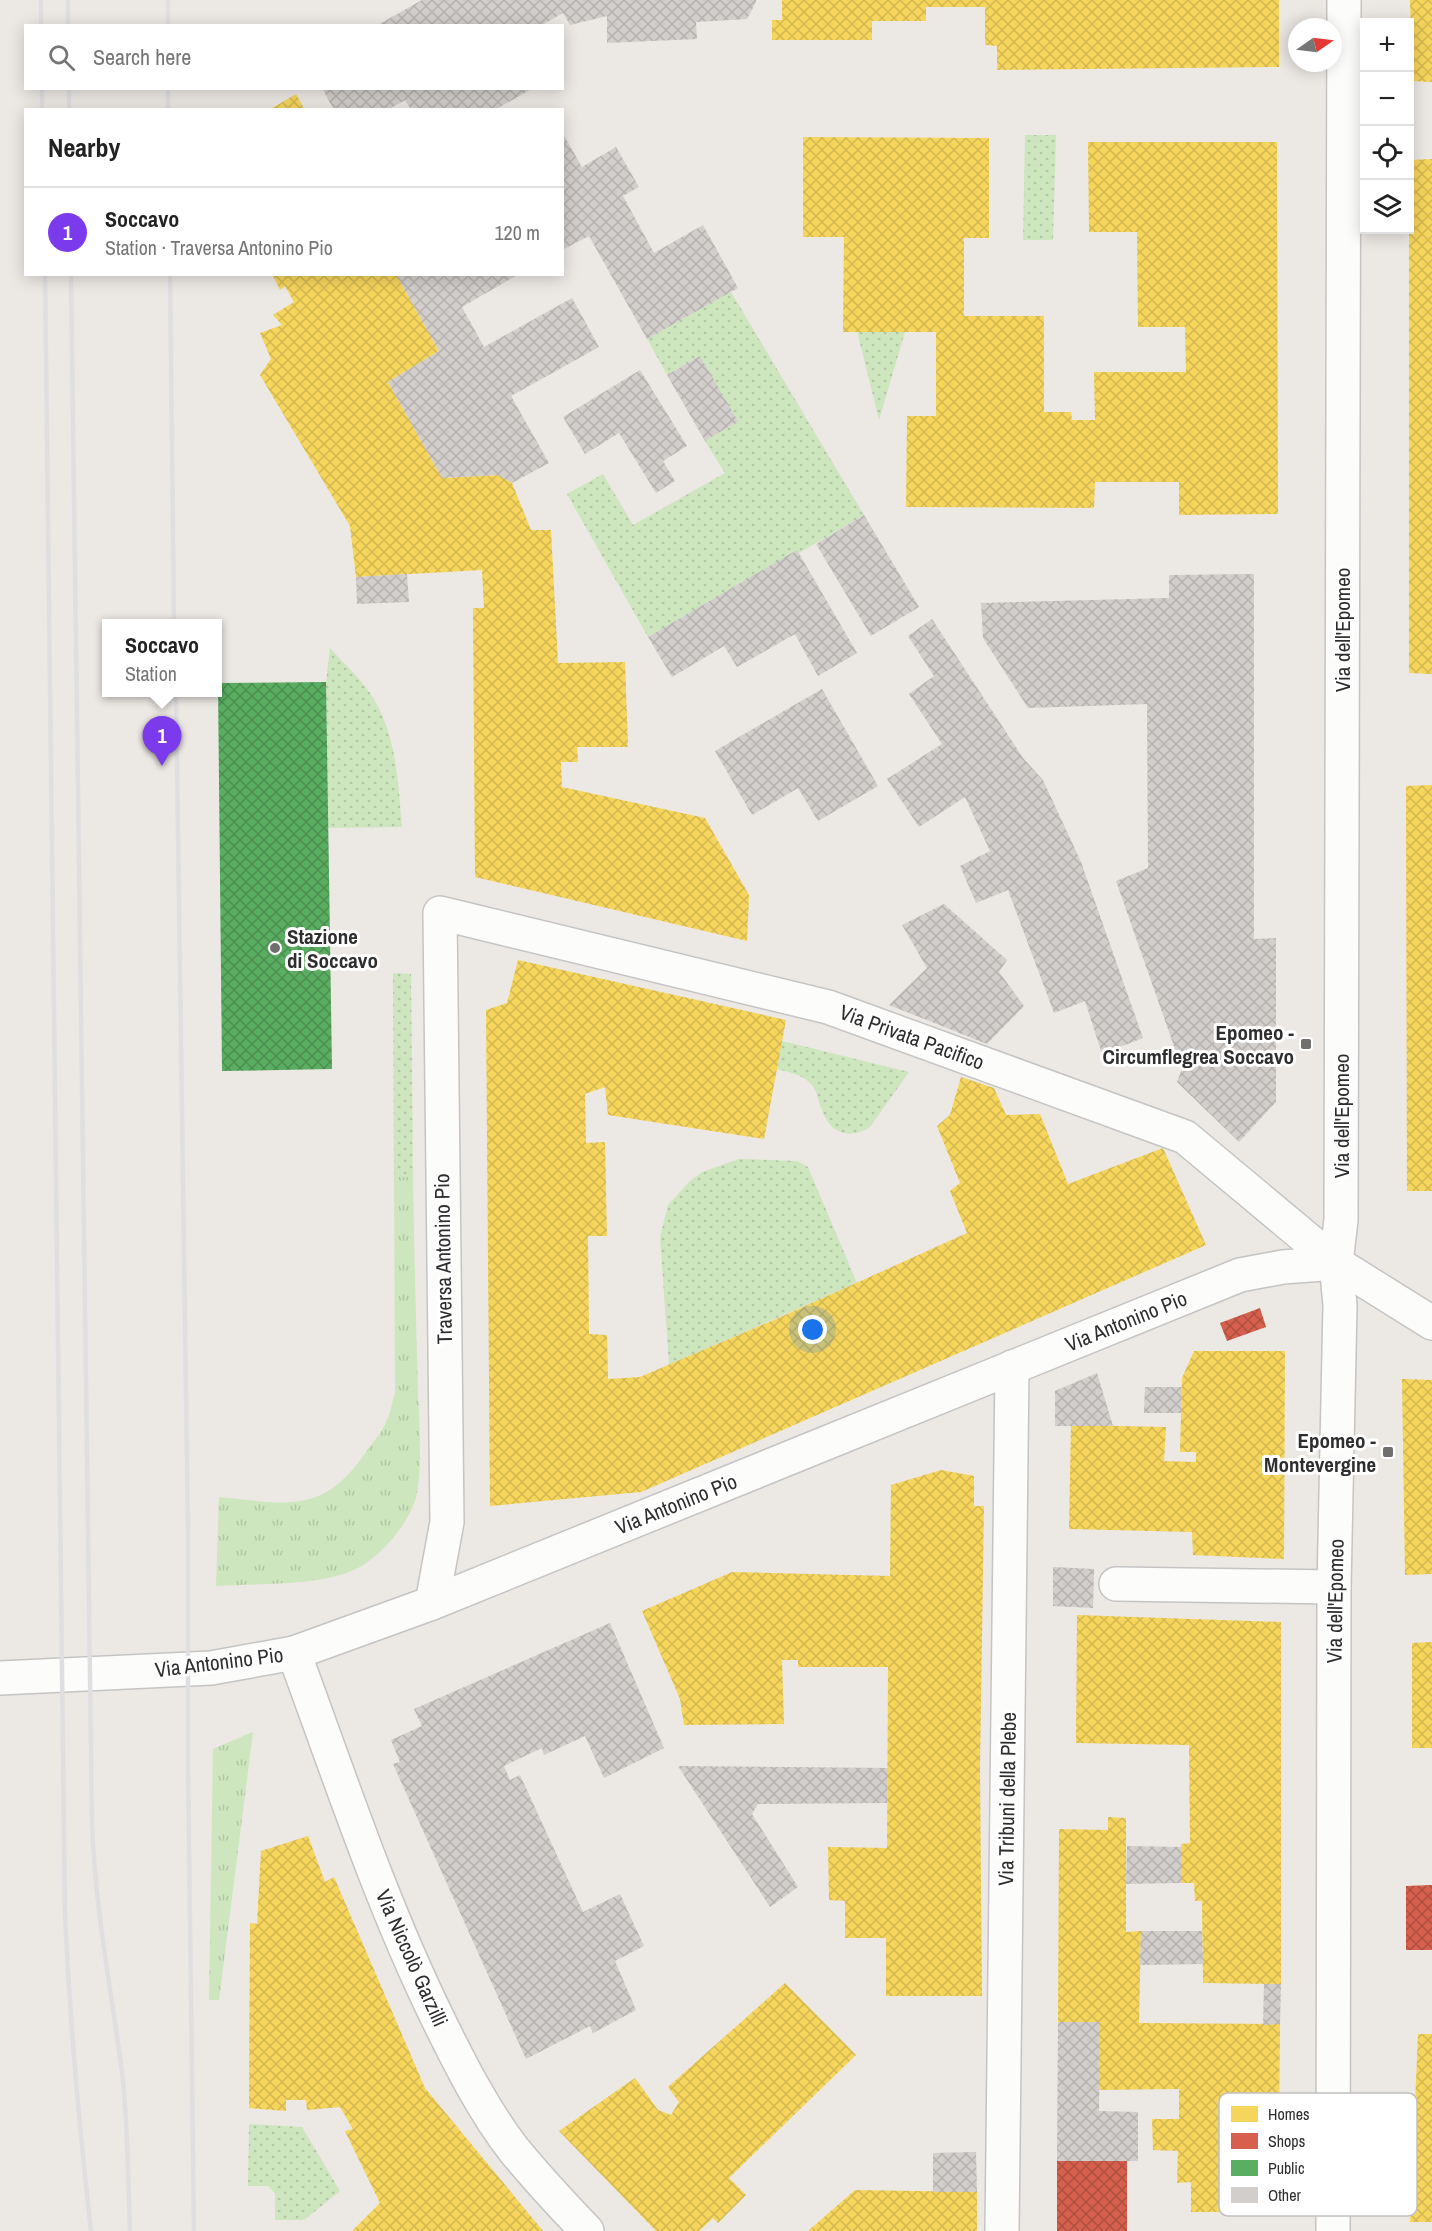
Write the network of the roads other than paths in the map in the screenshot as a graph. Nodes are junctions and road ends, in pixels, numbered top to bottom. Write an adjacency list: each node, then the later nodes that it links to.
1 (1344, 0): 3 (street, Via dell'Epomeo)
2 (440, 913): 3 (street, Via Privata Pacifico); 8 (street, Traversa Antonino Pio)
3 (1336, 1263): 4 (street, Via Privata Pacifico); 5 (street, Via Antonino Pio); 7 (street, Via dell'Epomeo)
4 (1432, 1323)
5 (1012, 1367): 8 (street, Via Antonino Pio); 14 (street, Via Tribuni della Plebe)
6 (1116, 1584): 7 (street)
7 (1334, 1587): 11 (street, Via dell'Epomeo)
8 (432, 1603): 9 (street, Via Antonino Pio)
9 (294, 1653): 10 (street, Via Antonino Pio); 13 (street, Via Niccolò Garzilli)
10 (0, 1678)
11 (1333, 2093)
12 (1333, 2216): 15 (street, Via dell'Epomeo)
13 (587, 2231)
14 (1002, 2231)
15 (1333, 2231)

